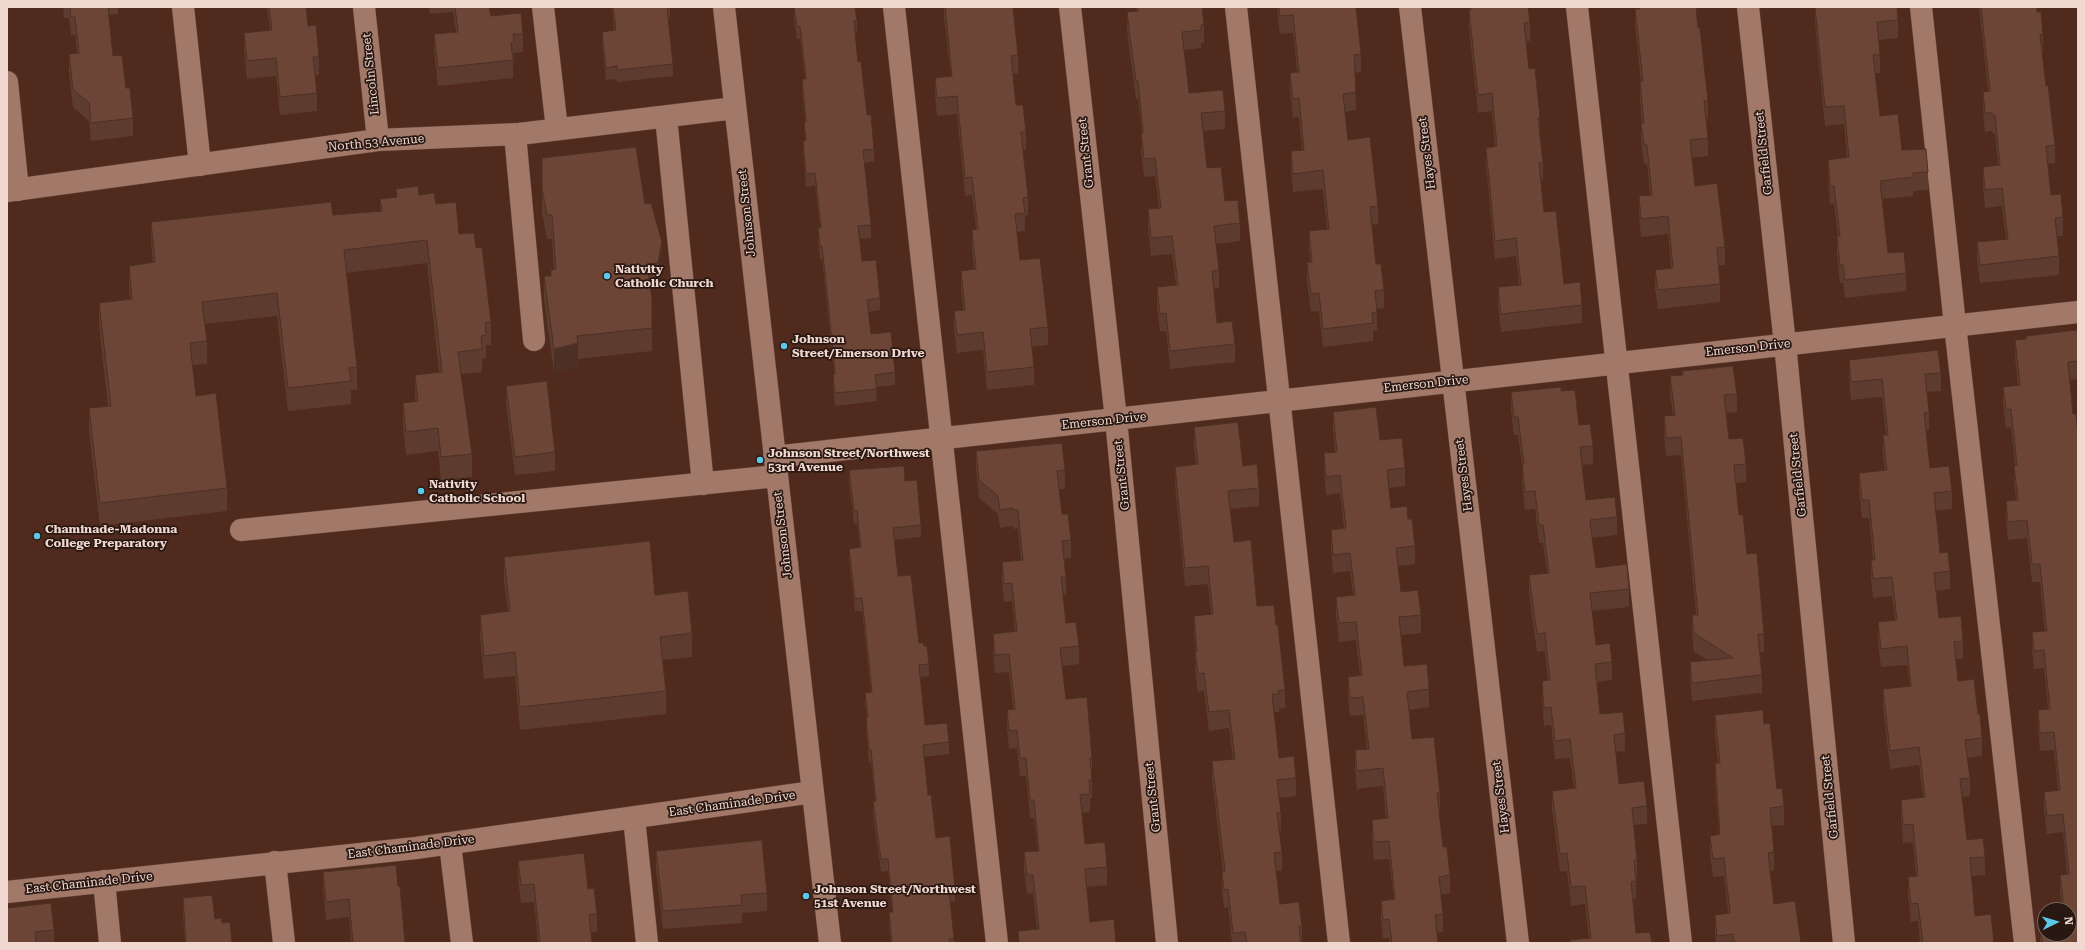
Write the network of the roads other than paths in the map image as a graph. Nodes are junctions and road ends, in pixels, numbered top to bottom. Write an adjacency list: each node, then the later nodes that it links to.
1 (183, 7): 18 (street)
2 (364, 7): 17 (street, Lincoln Street)
3 (543, 7): 15 (street)
4 (724, 7): 13 (street, Johnson Street)
5 (894, 7): 28 (street)
6 (1070, 7): 27 (street, Grant Street)
7 (1236, 7): 26 (street)
8 (1410, 7): 25 (street, Hayes Street)
9 (1577, 7): 24 (street)
10 (1748, 7): 23 (street, Garfield Street)
11 (1921, 7): 21 (street)
12 (7, 82): 19 (street)
13 (735, 108): 14 (street, North 53 Avenue); 29 (street, Johnson Street)
14 (666, 116): 15 (street, North 53 Avenue); 30 (street)
15 (556, 129): 16 (street, North 53 Avenue)
16 (514, 134): 17 (street, North 53 Avenue); 22 (street)
17 (378, 140): 18 (street, North 53 Avenue)
18 (200, 165): 19 (street, North 53 Avenue)
19 (13, 191)
20 (2078, 312): 21 (street, Emerson Drive)
21 (1955, 325): 23 (street, Emerson Drive); 49 (street)
22 (534, 340)
23 (1785, 344): 24 (street, Emerson Drive); 48 (street, Garfield Street)
24 (1615, 363): 25 (street, Emerson Drive); 47 (street)
25 (1453, 381): 26 (street, Emerson Drive); 46 (street, Hayes Street)
26 (1279, 401): 27 (street, Emerson Drive); 45 (street)
27 (1116, 420): 28 (street, Emerson Drive); 44 (street, Grant Street)
28 (943, 439): 29 (street, Emerson Drive); 43 (street)
29 (776, 467): 30 (street, Emerson Drive); 32 (street, Johnson Street)
30 (703, 484): 31 (street, Emerson Drive)
31 (241, 530)
32 (813, 792): 33 (street, East Chaminade Drive); 42 (street, Johnson Street)
33 (634, 818): 34 (street, East Chaminade Drive); 41 (street)
34 (450, 844): 35 (street, East Chaminade Drive); 40 (street)
35 (275, 862): 36 (street, East Chaminade Drive); 39 (street)
36 (104, 881): 37 (street, East Chaminade Drive); 38 (street)
37 (7, 892)
38 (110, 943)
39 (284, 943)
40 (462, 943)
41 (647, 943)
42 (830, 943)
43 (997, 943)
44 (1168, 943)
45 (1339, 943)
46 (1518, 943)
47 (1681, 943)
48 (1844, 943)
49 (2025, 943)

